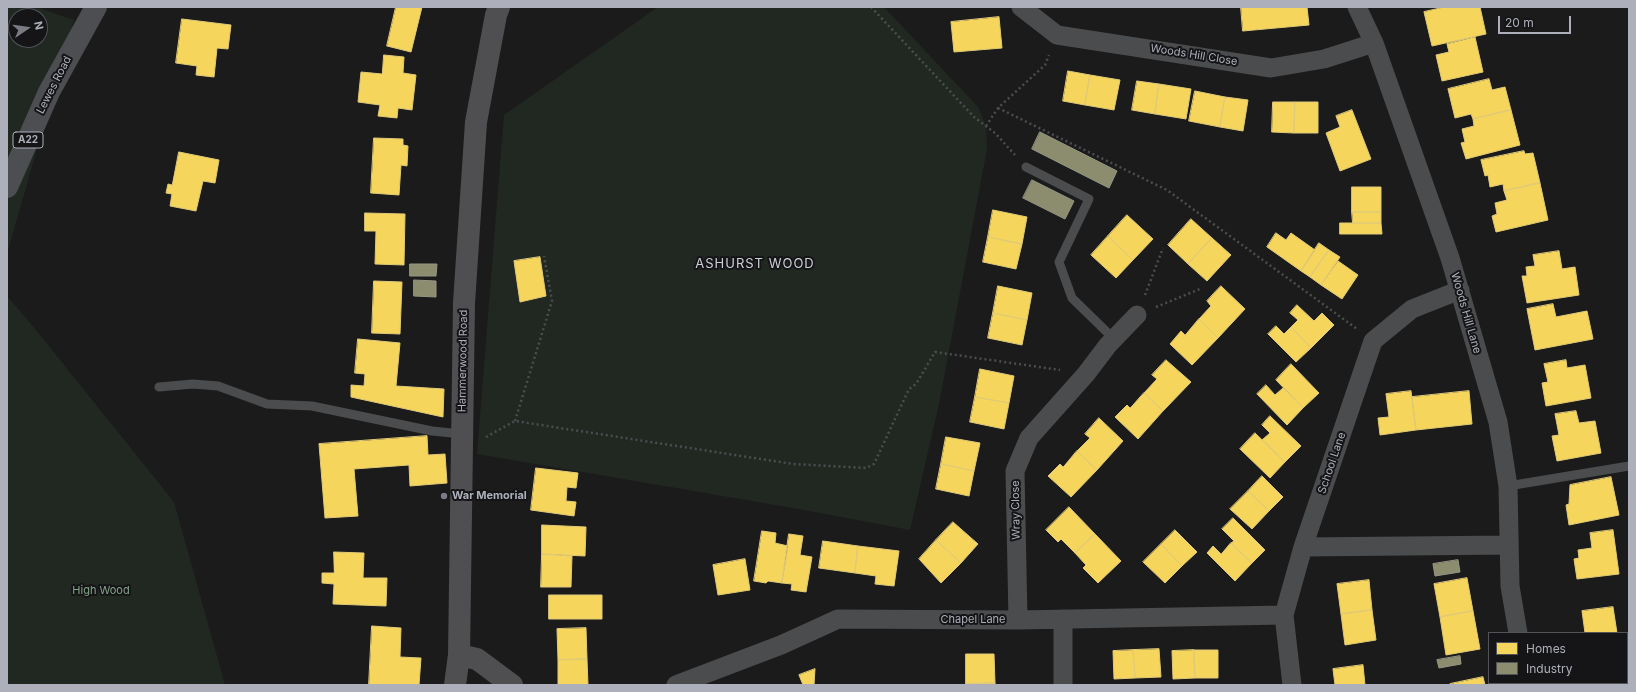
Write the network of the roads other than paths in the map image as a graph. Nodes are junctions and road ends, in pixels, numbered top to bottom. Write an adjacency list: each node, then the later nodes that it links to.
1 (96, 7): 7 (highway, Lewes Road / A22)
2 (499, 7): 12 (street, Hammerwood Road)
3 (1021, 7): 5 (street, Woods Hill Close)
4 (1357, 7): 5 (street, Woods Hill Lane)
5 (1374, 43): 8 (street, Woods Hill Lane)
6 (1026, 167): 10 (lane)
7 (7, 187)
8 (1460, 290): 14 (street, Woods Hill Lane); 16 (street, School Lane)
9 (1137, 315): 10 (street, Wray Close)
10 (1114, 339): 19 (street, Wray Close)
11 (159, 387): 12 (lane)
12 (462, 438): 21 (street, Hammerwood Road)
13 (1629, 466): 14 (lane)
14 (1508, 486): 15 (street, Woods Hill Lane)
15 (1509, 545): 16 (street); 20 (street, Woods Hill Lane)
16 (1303, 547): 17 (street, School Lane)
17 (1284, 615): 18 (street, Chapel Lane); 26 (street, School Lane)
18 (1063, 619): 19 (street, Chapel Lane); 25 (street)
19 (1018, 620): 24 (street, Chapel Lane)
20 (1518, 632)
21 (459, 655): 22 (street, Hammerwood Road); 23 (street)
22 (455, 685)
23 (512, 685)
24 (676, 685)
25 (1063, 685)
26 (1292, 685)

